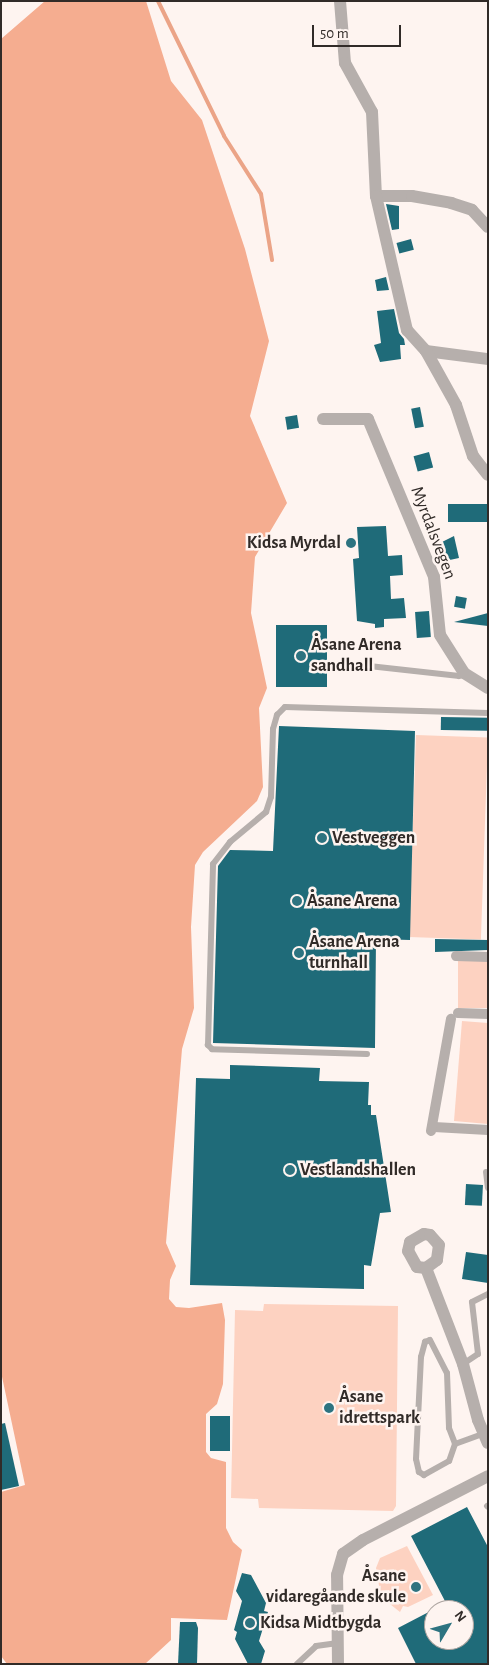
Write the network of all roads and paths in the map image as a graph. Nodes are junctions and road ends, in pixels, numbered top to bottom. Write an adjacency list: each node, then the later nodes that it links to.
1 (340, 1): 2 (street)
2 (376, 196): 3 (street); 4 (street)
3 (488, 227)
4 (426, 351): 5 (street); 7 (street)
5 (488, 359)
6 (323, 419): 9 (street, Myrdalsvegen)
7 (488, 475)
8 (351, 664): 9 (lane)
9 (464, 673): 10 (street, Myrdalsvegen)
10 (488, 688)
11 (488, 713): 15 (lane)
12 (456, 956): 13 (street)
13 (488, 957)
14 (488, 1014): 16 (street)
15 (367, 1054)
16 (488, 1130)
17 (486, 1172): 18 (lane)
18 (488, 1188)
19 (426, 1268): 21 (street)
20 (488, 1294): 21 (lane)
21 (463, 1364): 22 (street)
22 (485, 1438): 23 (lane)
23 (455, 1444): 23 (lane)
24 (488, 1476): 25 (street)
25 (338, 1643): 26 (street); 27 (lane)
26 (338, 1663)
27 (297, 1664)

